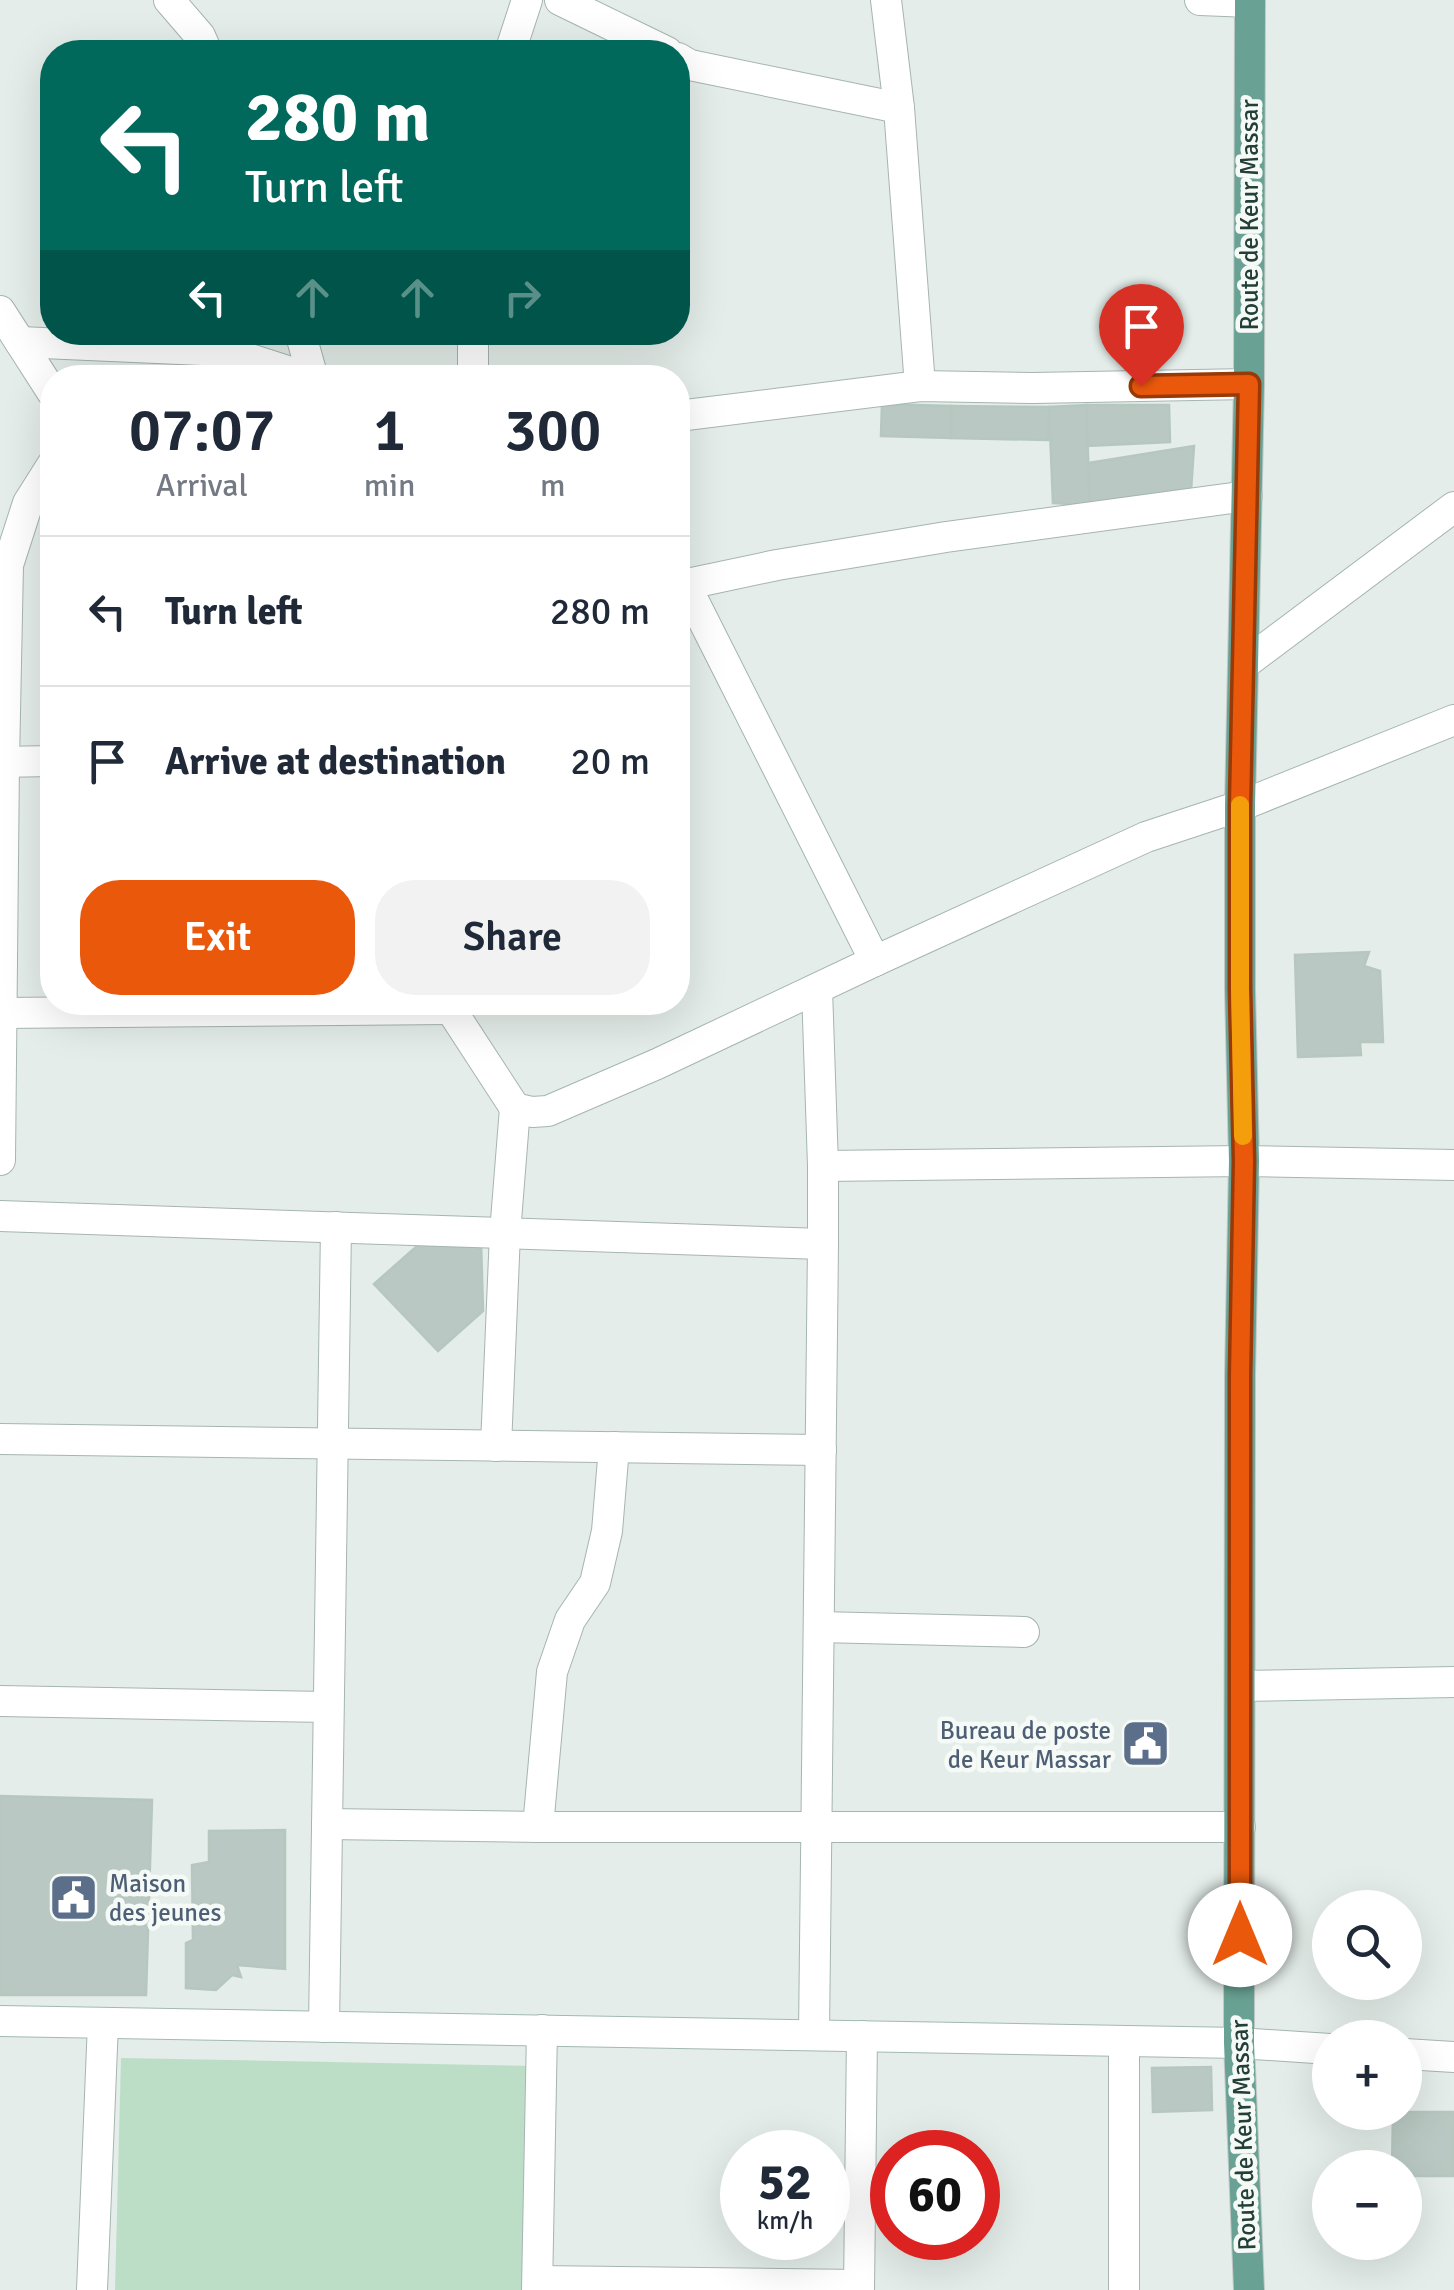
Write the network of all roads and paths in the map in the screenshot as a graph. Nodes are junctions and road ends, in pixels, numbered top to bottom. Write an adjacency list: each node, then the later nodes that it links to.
1 (169, 0): 7 (street)
2 (527, 0): 8 (street)
3 (560, 0): 9 (street)
4 (886, 0): 11 (street)
5 (1200, 0): 6 (street)
6 (1250, 1): 18 (main road, Route de Keur Massar)
7 (202, 40)
8 (514, 40)
9 (642, 40)
10 (690, 65): 11 (street)
11 (898, 108): 19 (street)
12 (0, 312): 13 (street)
13 (20, 342): 14 (street); 17 (street)
14 (40, 343)
15 (89, 345): 16 (street)
16 (270, 365)
17 (40, 373)
18 (1249, 384): 19 (street); 22 (main road, Route de Keur Massar)
19 (920, 386): 20 (street)
20 (690, 415)
21 (40, 484): 29 (street)
22 (1247, 496): 24 (street); 26 (main road, Route de Keur Massar)
23 (1454, 508): 26 (street)
24 (690, 583)
25 (690, 602): 31 (street)
26 (1243, 664): 30 (main road, Route de Keur Massar)
27 (1454, 720): 30 (street)
28 (40, 761): 29 (street)
29 (2, 762): 34 (street)
30 (1240, 806): 31 (street); 38 (main road, Route de Keur Massar)
31 (875, 961): 32 (street)
32 (816, 989): 36 (street); 40 (street)
33 (40, 1012): 34 (street)
34 (2, 1013): 37 (street)
35 (454, 1015): 36 (street)
36 (514, 1108): 43 (street)
37 (0, 1160)
38 (1244, 1161): 39 (street); 40 (street); 53 (main road, Route de Keur Massar)
39 (1454, 1165)
40 (823, 1166): 44 (street)
41 (0, 1216): 42 (street)
42 (336, 1227): 43 (street); 46 (street)
43 (505, 1233): 44 (street); 47 (street)
44 (823, 1244): 49 (street)
45 (0, 1439): 46 (street)
46 (333, 1444): 47 (street); 55 (street)
47 (496, 1446): 48 (street)
48 (614, 1447): 49 (street); 59 (street)
49 (821, 1450): 50 (street)
50 (819, 1627): 51 (street); 57 (street)
51 (1024, 1632)
52 (1454, 1682): 53 (street)
53 (1240, 1686): 58 (main road, Route de Keur Massar)
54 (0, 1701): 55 (street)
55 (328, 1707): 56 (street)
56 (327, 1824): 59 (street); 62 (street)
57 (817, 1826): 58 (street); 59 (street); 64 (street)
58 (1240, 1827): 67 (main road, Route de Keur Massar)
59 (538, 1828)
60 (0, 2021): 61 (street)
61 (103, 2023): 62 (street); 73 (street)
62 (324, 2027): 63 (street)
63 (542, 2030): 64 (street); 71 (street)
64 (814, 2035): 65 (street)
65 (862, 2036): 66 (street); 72 (street)
66 (1124, 2041): 67 (street); 74 (street)
67 (1239, 2042): 68 (street); 75 (main road, Route de Keur Massar)
68 (1312, 2048)
69 (1422, 2055): 70 (street)
70 (1454, 2057)
71 (538, 2285): 72 (street)
72 (859, 2287)
73 (92, 2290)
74 (1124, 2290)
75 (1249, 2290)

